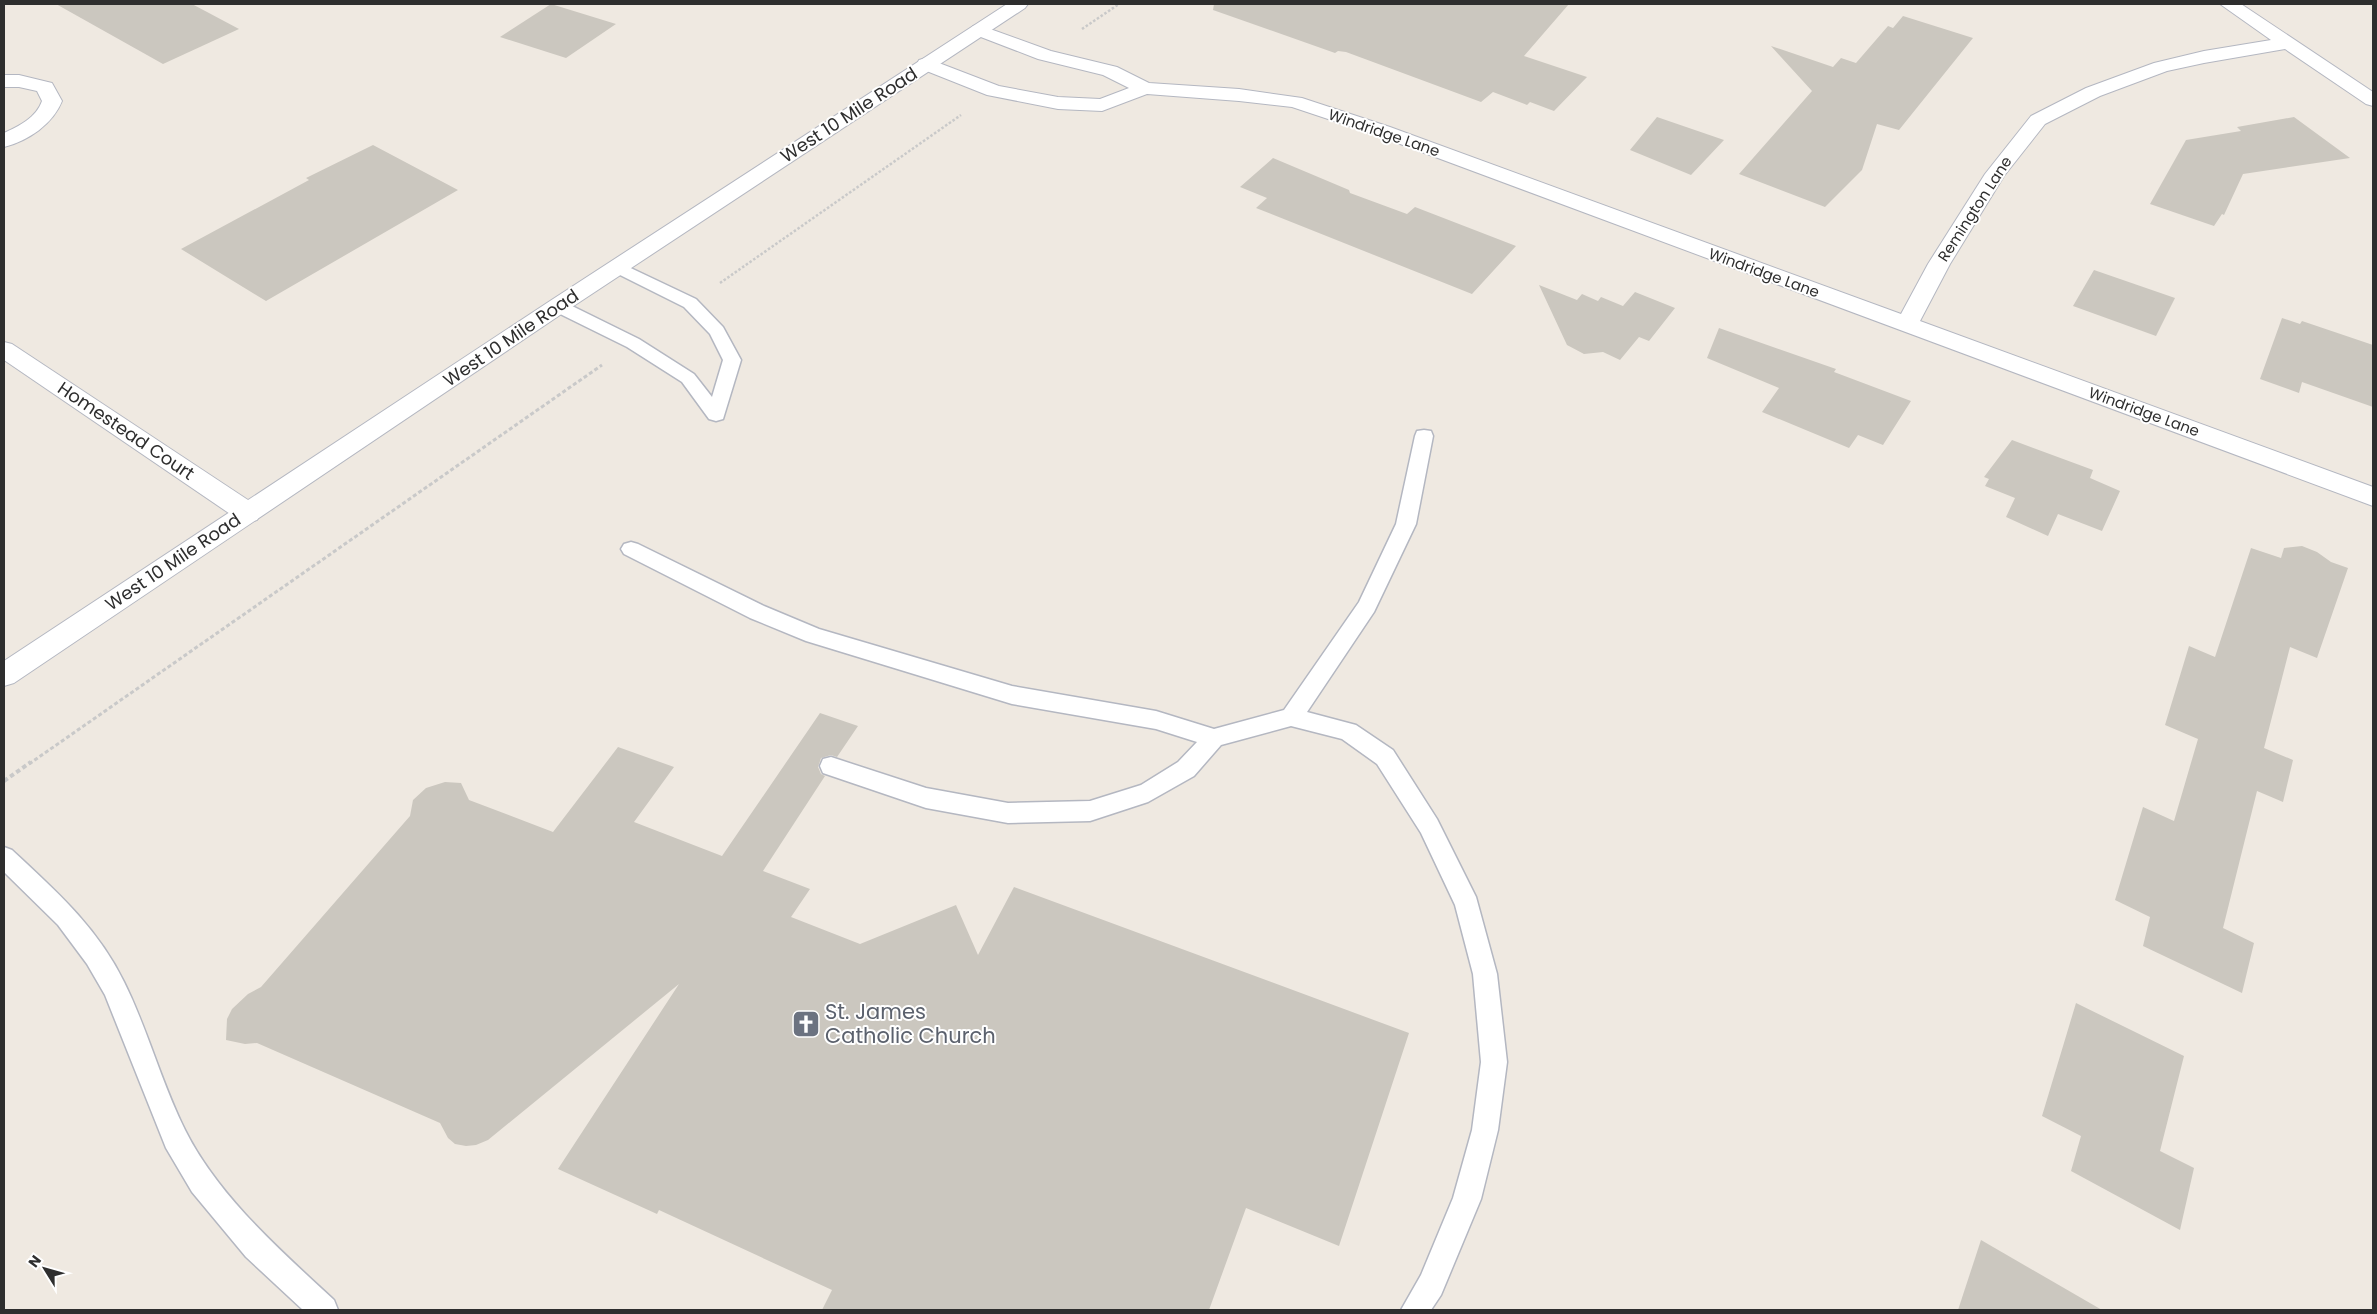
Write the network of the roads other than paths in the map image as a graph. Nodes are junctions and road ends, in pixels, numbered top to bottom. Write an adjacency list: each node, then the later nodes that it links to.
1 (1019, 4): 3 (street, West 10 Mile Road)
2 (2229, 4): 4 (street)
3 (979, 30): 5 (street, West 10 Mile Road); 7 (street, Windridge Lane)
4 (2289, 43): 8 (street); 12 (street, Remington Lane)
5 (926, 64): 7 (street, Windridge Lane); 10 (street, West 10 Mile Road)
6 (4, 81): 9 (street)
7 (1145, 88): 12 (street, Windridge Lane)
8 (2373, 100)
9 (4, 140)
10 (618, 266): 11 (street, West 10 Mile Road); 11 (lane)
11 (558, 306): 16 (street, West 10 Mile Road)
12 (1906, 325): 15 (street, Windridge Lane)
13 (4, 349): 16 (street, Homestead Court)
14 (1424, 436): 19 (lane)
15 (2373, 497)
16 (248, 513): 18 (street, West 10 Mile Road)
17 (631, 549): 20 (lane)
18 (4, 675)
19 (1291, 717): 20 (lane); 24 (lane)
20 (1214, 738): 21 (lane)
21 (831, 766)
22 (4, 857): 23 (lane)
23 (324, 1310)
24 (1414, 1310)

